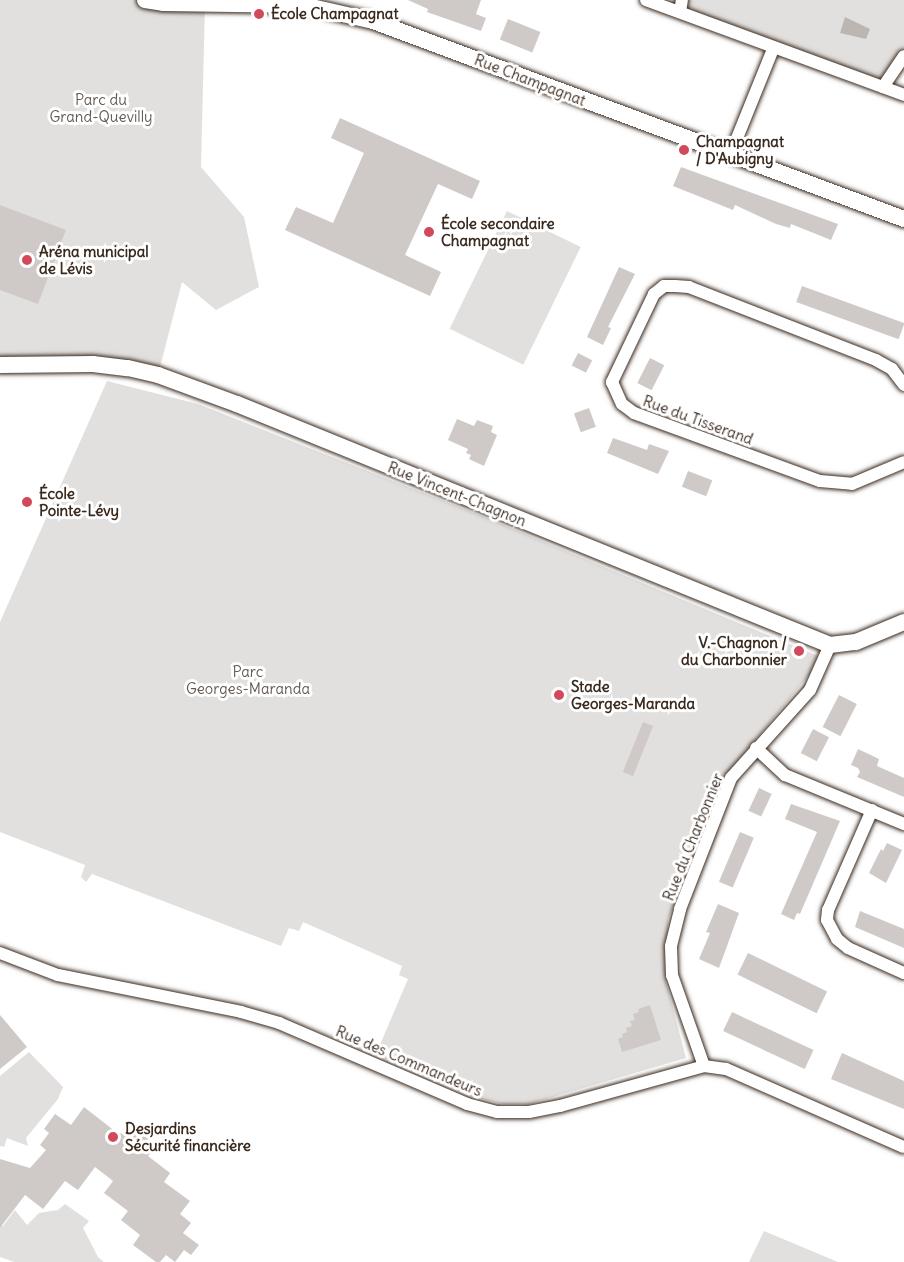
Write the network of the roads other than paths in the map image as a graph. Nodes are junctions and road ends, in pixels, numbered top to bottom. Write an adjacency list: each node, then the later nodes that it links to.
1 (145, 0): 3 (street, Rue Champagnat)
2 (646, 0): 5 (street)
3 (205, 2): 4 (street, Rue Champagnat)
4 (305, 3): 10 (street, Rue Champagnat)
5 (681, 6): 6 (street)
6 (773, 49): 8 (street); 10 (street)
7 (904, 56): 8 (street)
8 (884, 87): 9 (street)
9 (904, 95)
10 (730, 153): 11 (street, Rue Champagnat)
11 (904, 219)
12 (0, 365): 16 (street, Rue Vincent-Chagnon)
13 (904, 385): 14 (street, Rue du Tisserand)
14 (904, 462)
15 (904, 622): 16 (street)
16 (830, 645): 17 (street, Rue du Charbonnier)
17 (756, 748): 18 (street); 22 (street, Rue du Charbonnier)
18 (872, 810): 19 (street); 21 (street)
19 (904, 824)
20 (0, 954): 22 (street, Rue des Commandeurs)
21 (904, 973)
22 (704, 1066): 23 (street, Rue des Commandeurs)
23 (904, 1146)

